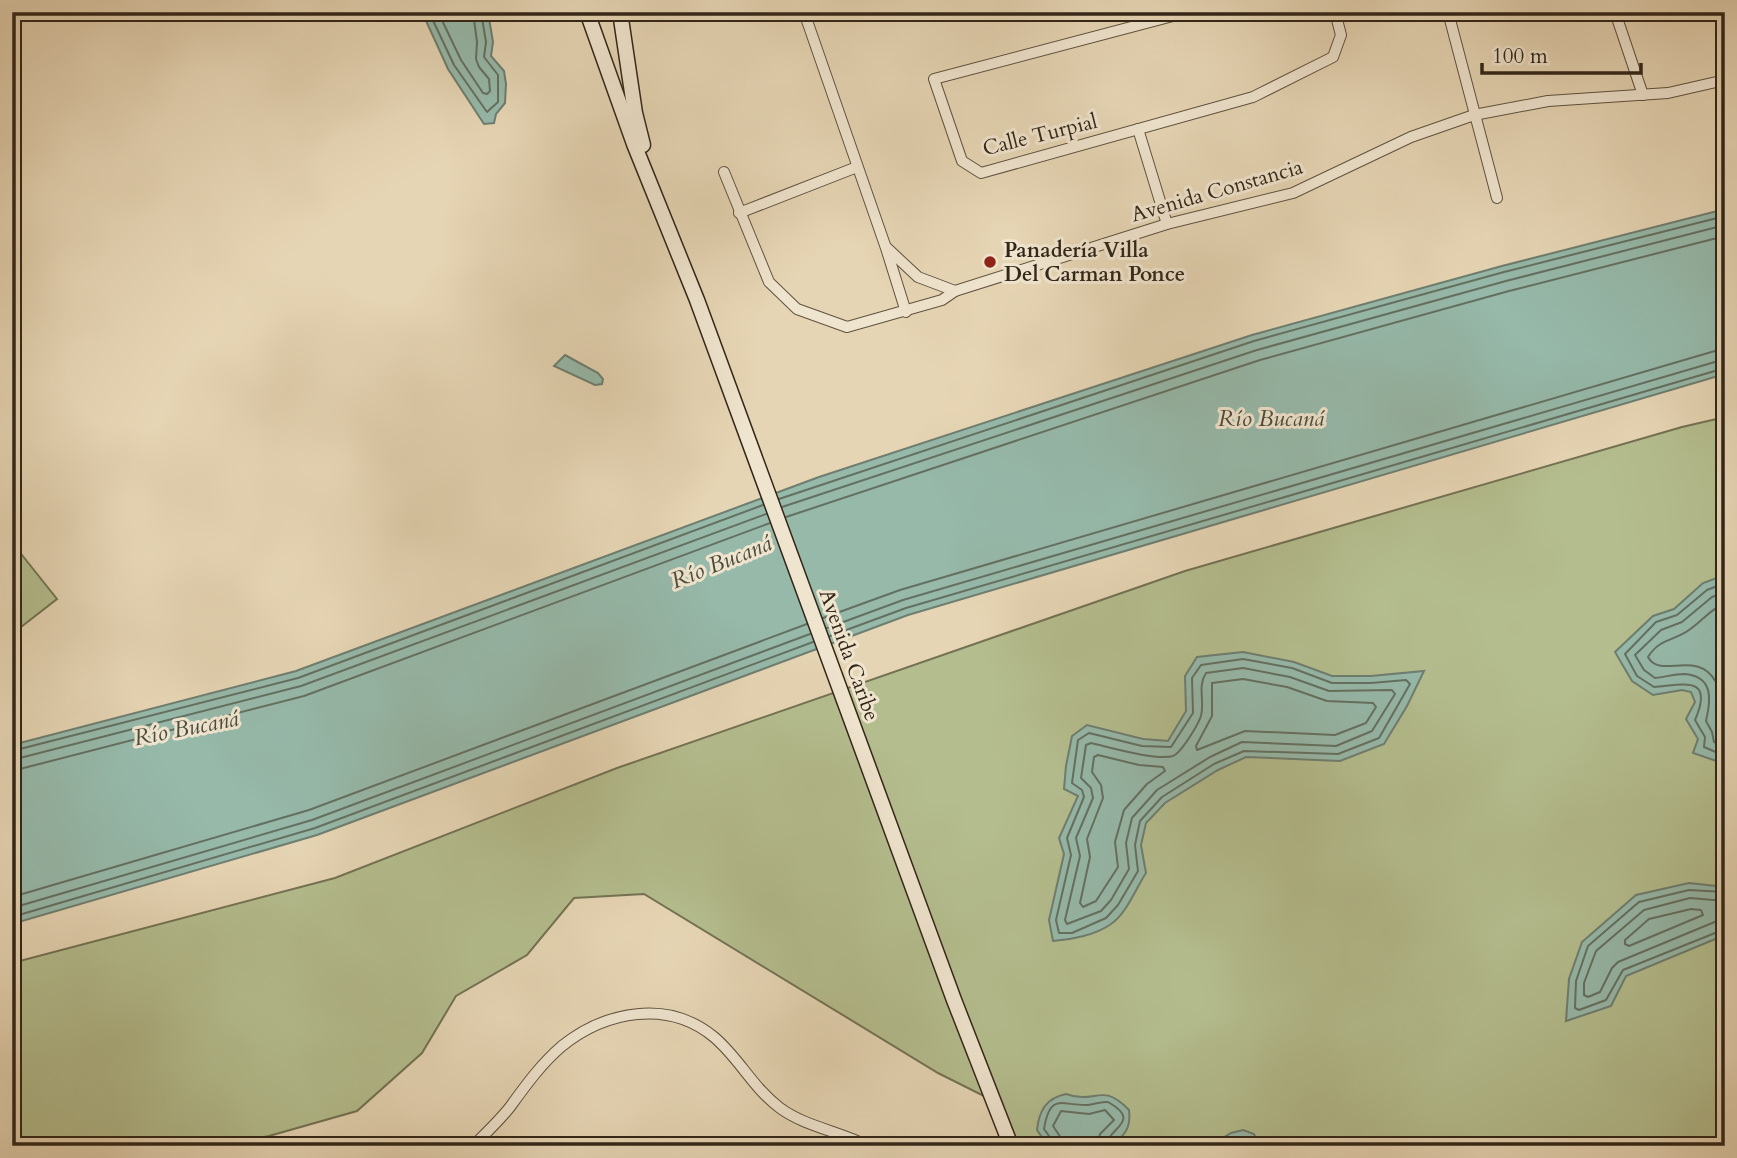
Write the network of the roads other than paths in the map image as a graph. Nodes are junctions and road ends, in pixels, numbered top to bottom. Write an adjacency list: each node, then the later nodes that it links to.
1 (587, 12): 14 (street, Avenida Caribe)
2 (620, 12): 14 (street, Avenida Caribe)
3 (804, 12): 12 (street)
4 (1188, 12): 11 (street, Calle Turpial)
5 (1335, 12): 11 (street, Calle Turpial)
6 (1448, 12): 10 (street)
7 (1615, 12): 9 (street)
8 (1725, 80): 9 (street, Avenida Constancia)
9 (1643, 95): 10 (street, Avenida Constancia)
10 (1474, 115): 15 (street); 17 (street, Avenida Constancia)
11 (1138, 129): 17 (street)
12 (857, 167): 16 (street); 18 (street)
13 (724, 172): 16 (street, Avenida Constancia)
14 (648, 177): 23 (street, Avenida Caribe)
15 (1497, 198)
16 (739, 213): 20 (street, Avenida Constancia)
17 (1167, 224): 19 (street, Avenida Constancia)
18 (886, 248): 19 (street); 20 (street)
19 (955, 291): 20 (street, Avenida Constancia)
20 (906, 312)
21 (474, 1146): 22 (street)
22 (867, 1146)
23 (1011, 1146)

